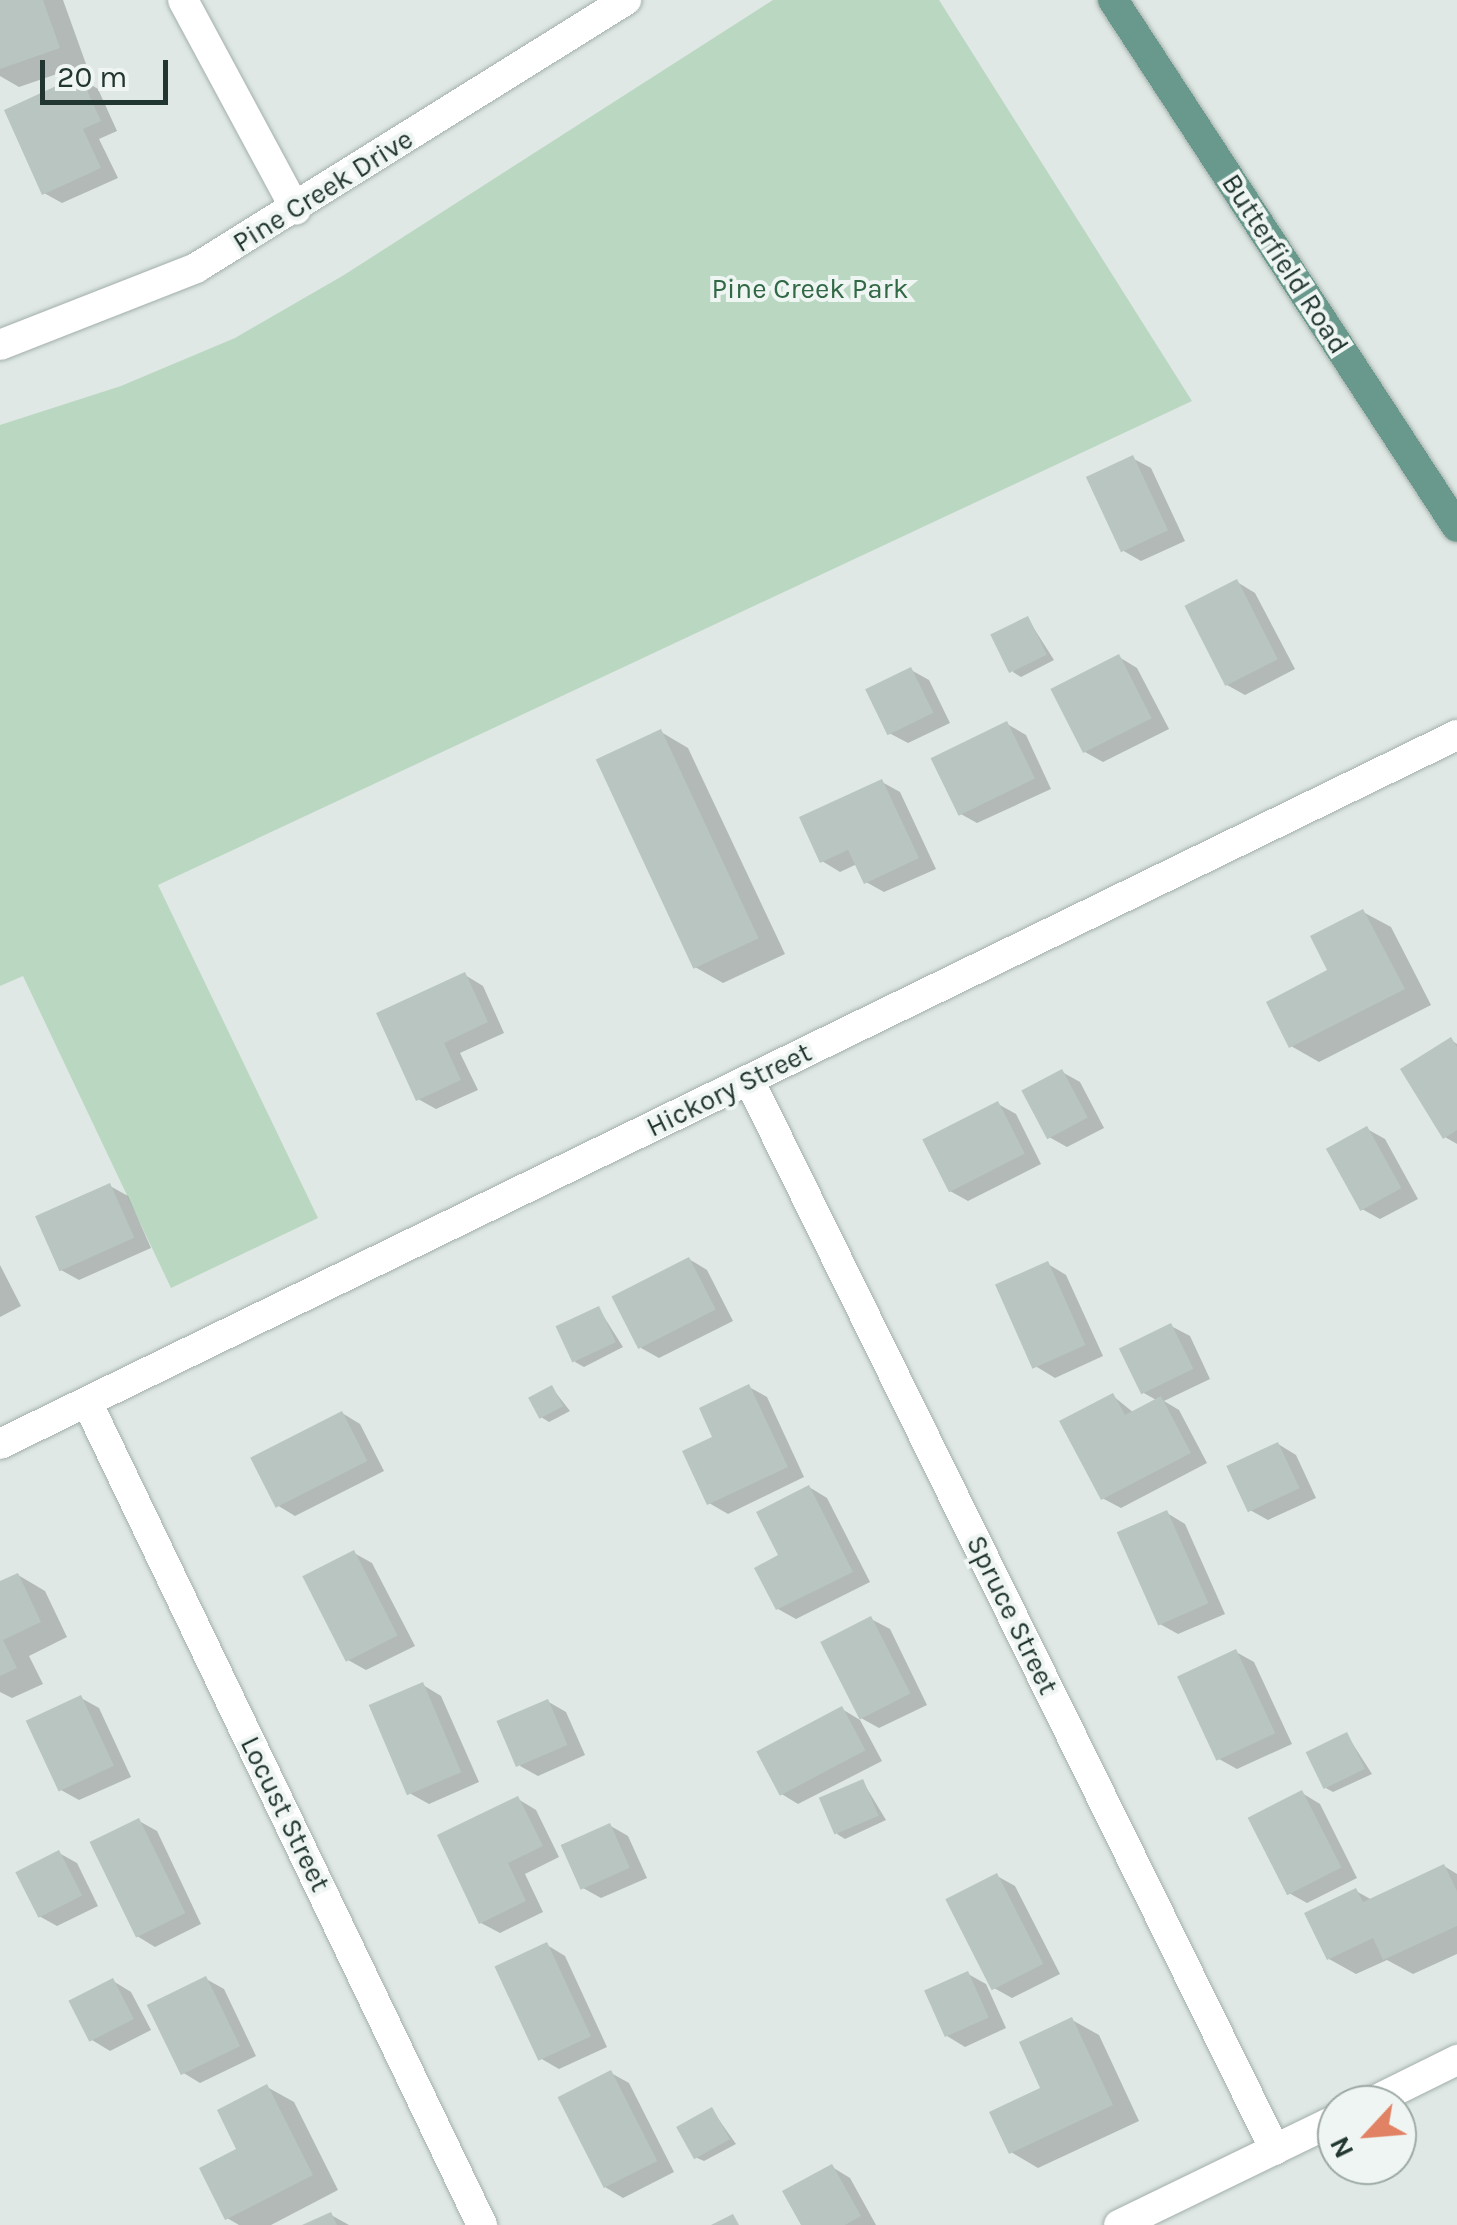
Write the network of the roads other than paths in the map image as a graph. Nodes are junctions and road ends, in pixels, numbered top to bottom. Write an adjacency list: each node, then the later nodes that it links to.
1 (183, 0): 4 (street)
2 (626, 0): 4 (street, Pine Creek Drive)
3 (1114, 0): 6 (main road, Butterfield Road)
4 (296, 210): 5 (street, Pine Creek Drive)
5 (0, 345)
6 (1457, 527)
7 (1457, 735): 8 (street, Hickory Street)
8 (749, 1080): 9 (street, Hickory Street); 14 (street, Spruce Street)
9 (87, 1402): 10 (street, Hickory Street); 15 (street, Locust Street)
10 (0, 1444)
11 (1457, 2060): 12 (street)
12 (1406, 2085)
13 (1317, 2130): 14 (street)
14 (1275, 2150): 16 (street)
15 (482, 2225)
16 (1119, 2225)

